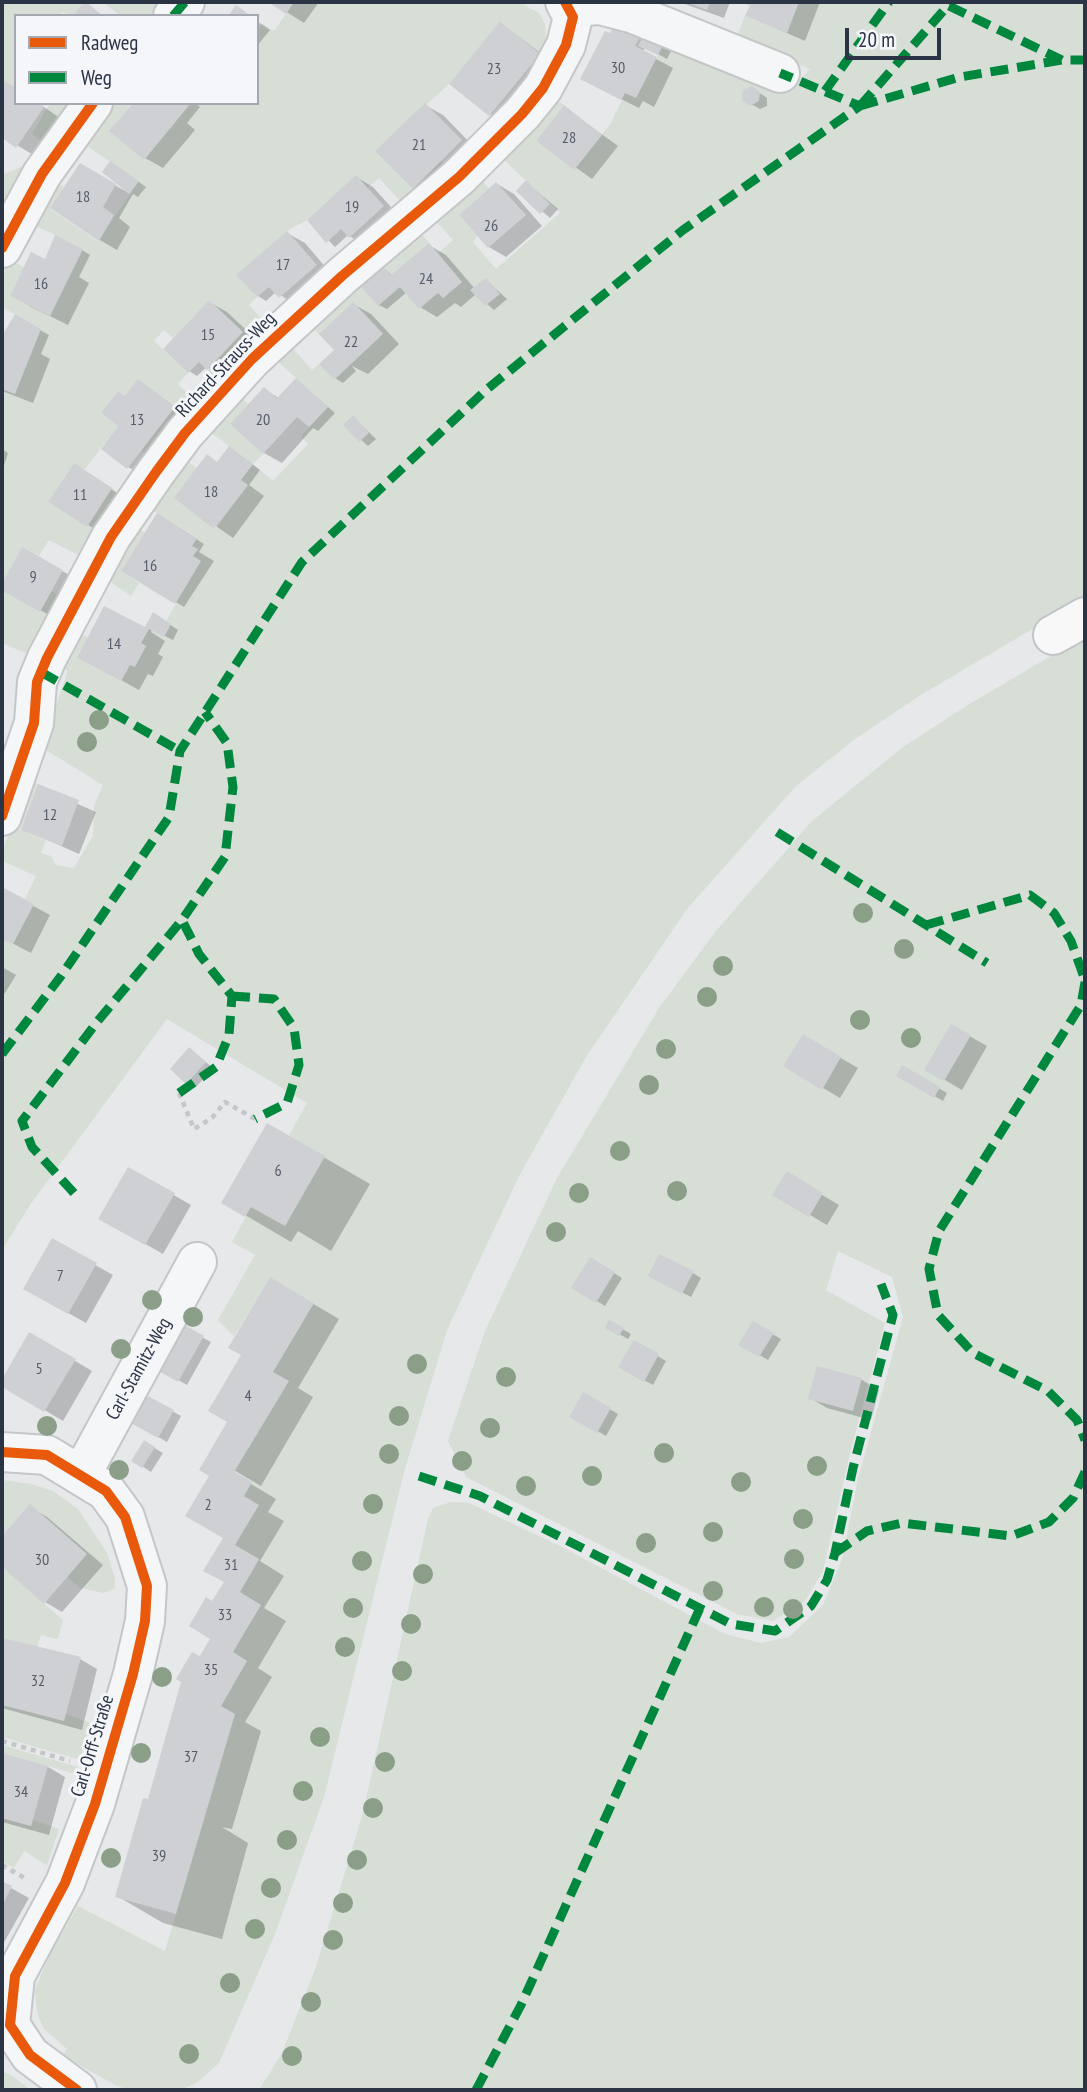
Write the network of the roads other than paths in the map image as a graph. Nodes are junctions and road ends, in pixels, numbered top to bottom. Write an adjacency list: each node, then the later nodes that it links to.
1 (568, 4): 2 (street); 5 (street, Richard-Strauss-Weg)
2 (780, 73)
3 (92, 105): 4 (street)
4 (2, 248)
5 (2, 816)
6 (197, 1262): 8 (street, Carl-Stamitz-Weg)
7 (2, 1452): 8 (street, Carl-Orff-Straße)
8 (81, 1475): 9 (street, Carl-Orff-Straße)
9 (6, 2028): 10 (street, Carl-Orff-Straße)
10 (78, 2090)

